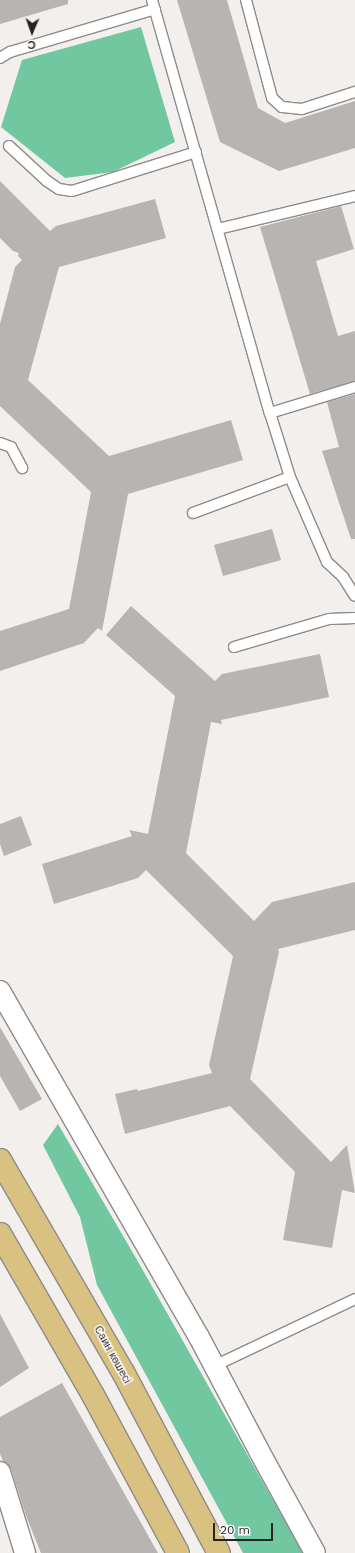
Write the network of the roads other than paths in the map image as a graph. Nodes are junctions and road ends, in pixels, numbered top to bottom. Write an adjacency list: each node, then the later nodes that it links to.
1 (246, 0): 4 (lane)
2 (154, 5): 3 (lane); 6 (lane)
3 (0, 58)
4 (355, 92)
5 (9, 146): 6 (lane)
6 (196, 152): 8 (lane)
7 (355, 196): 8 (lane)
8 (218, 229): 10 (lane)
9 (355, 387): 10 (lane)
10 (270, 413): 13 (lane)
11 (0, 443): 12 (lane)
12 (22, 468)
13 (290, 477): 14 (lane); 15 (lane)
14 (193, 513)
15 (355, 596)
16 (355, 618): 17 (lane)
17 (234, 646)
18 (0, 991): 22 (street)
19 (0, 1160): 26 (main road, Саин көшесі)
20 (0, 1234): 25 (main road)
21 (355, 1299): 22 (lane)
22 (214, 1366): 27 (street)
23 (0, 1472): 24 (street)
24 (25, 1553)
25 (178, 1553)
26 (219, 1553)
27 (315, 1553)

